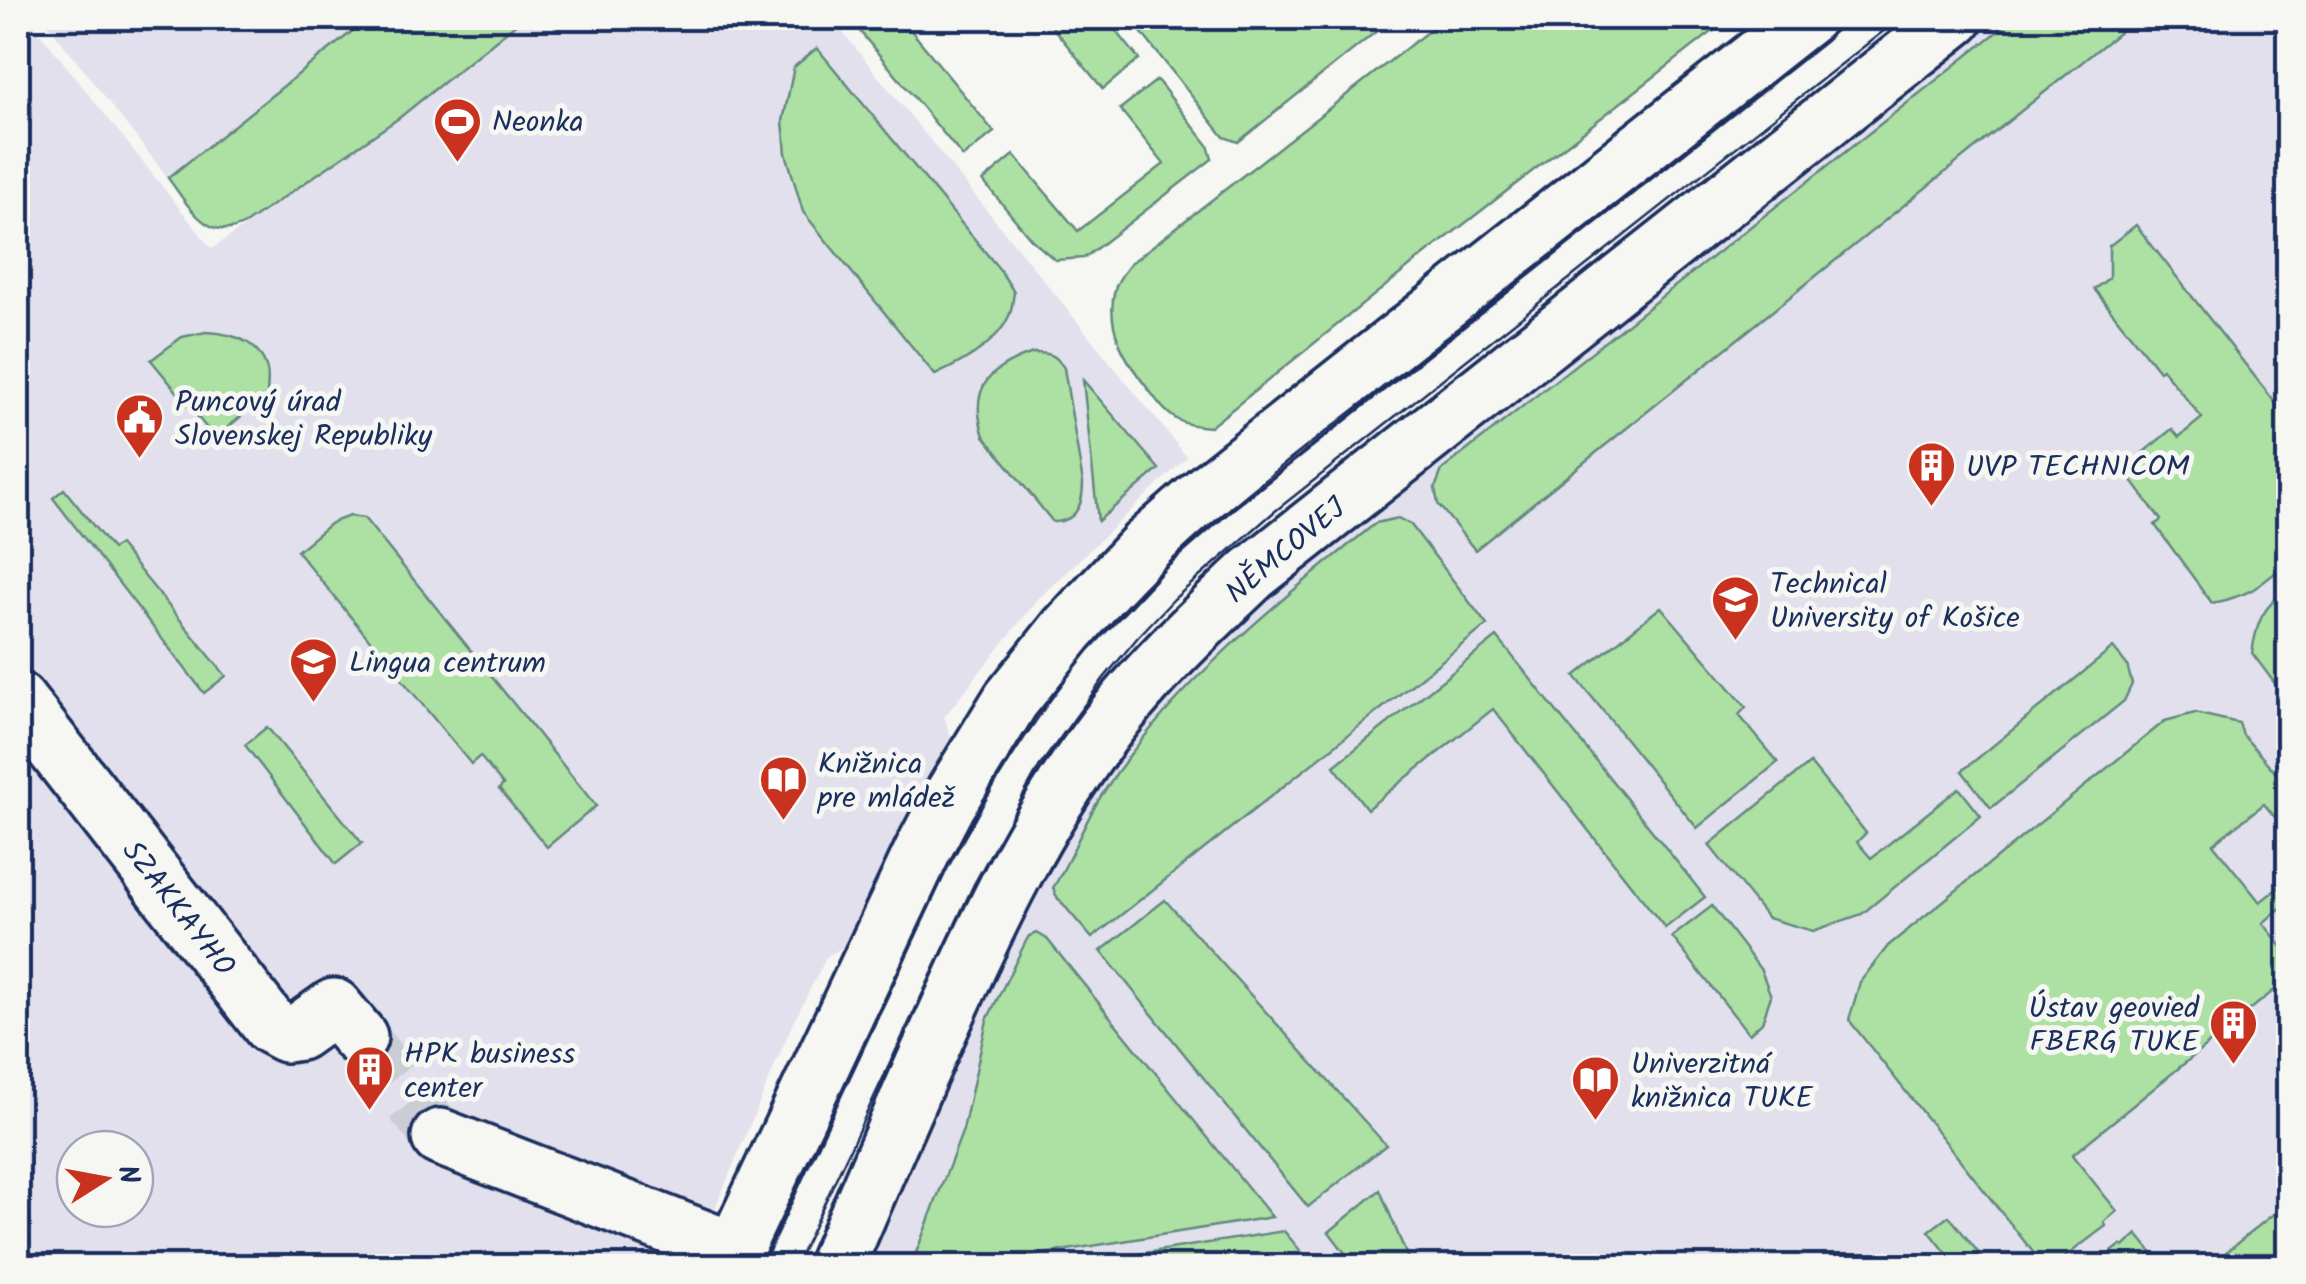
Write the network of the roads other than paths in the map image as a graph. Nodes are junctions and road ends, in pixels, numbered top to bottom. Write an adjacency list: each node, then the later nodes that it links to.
1 (1807, 18): 6 (street)
2 (1955, 18): 7 (street, NĚMCOVEJ)
3 (18, 701): 4 (street, SZAKKAYHO)
4 (359, 1037)
5 (440, 1137): 6 (street)
6 (731, 1259)
7 (836, 1266)

